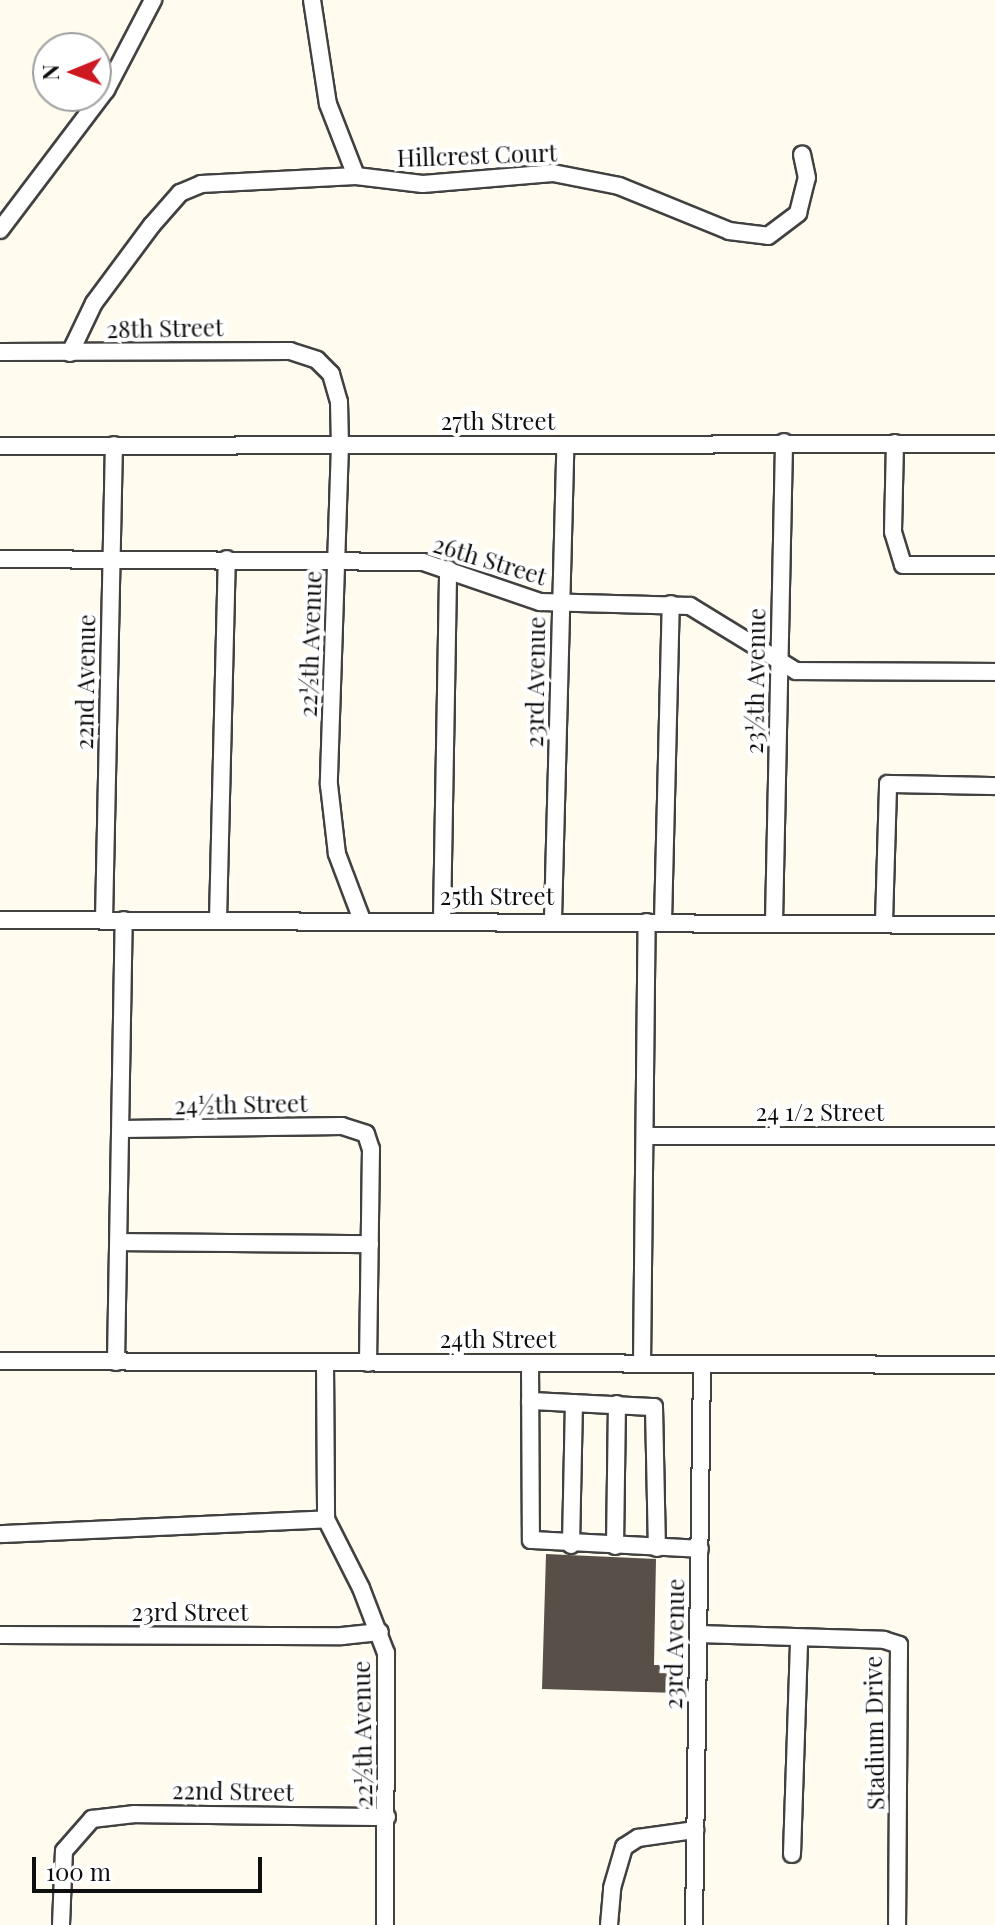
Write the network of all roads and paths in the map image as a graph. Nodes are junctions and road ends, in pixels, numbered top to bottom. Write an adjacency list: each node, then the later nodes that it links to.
1 (153, 0): 5 (street)
2 (312, 0): 4 (street)
3 (802, 155): 4 (street, Hillcrest Court)
4 (356, 176): 7 (street, Hillcrest Court)
5 (3, 221)
6 (0, 352): 7 (street, 28th Street)
7 (70, 353): 8 (street, 28th Street)
8 (326, 368): 13 (street, 22½th Avenue)
9 (784, 442): 10 (street, 27th Street); 15 (street, 27th Street); 24 (street, 23½th Avenue)
10 (895, 443): 11 (street, 27th Street); 20 (street)
11 (995, 444)
12 (114, 445): 13 (street, 27th Street); 14 (street, 27th Street); 19 (street, 22nd Avenue)
13 (340, 445): 15 (street, 27th Street); 16 (street, 22½th Avenue)
14 (0, 446)
15 (565, 446): 22 (street, 23rd Avenue)
16 (337, 558): 18 (street, 26th Street); 21 (street, 26th Street); 32 (street, 22½th Avenue)
17 (0, 559): 19 (street, 26th Street)
18 (227, 559): 19 (street, 26th Street); 31 (street)
19 (111, 561): 29 (street, 22nd Avenue)
20 (995, 565)
21 (448, 569): 22 (street, 26th Street); 33 (street)
22 (560, 604): 23 (street, 26th Street); 27 (street, 23rd Avenue)
23 (671, 604): 24 (street, 26th Street); 34 (street)
24 (779, 662): 25 (street, 26th Street); 35 (street, 23½th Avenue)
25 (995, 672)
26 (995, 786): 36 (street)
27 (553, 919): 33 (street, 25th Street); 34 (street, 25th Street)
28 (0, 920): 29 (street, 25th Street)
29 (104, 920): 30 (street, 25th Street)
30 (124, 920): 31 (street, 25th Street); 38 (street)
31 (218, 920): 32 (street, 25th Street)
32 (362, 920): 33 (street, 25th Street)
33 (442, 920)
34 (655, 922): 35 (street, 25th Street); 39 (street)
35 (774, 922): 36 (street, 25th Street)
36 (884, 922): 37 (street, 25th Street)
37 (995, 925)
38 (122, 1129): 41 (street); 42 (street, 24½th Street)
39 (645, 1136): 40 (street, 24 1/2 Street); 48 (street)
40 (995, 1136)
41 (119, 1242): 42 (street); 44 (street)
42 (370, 1244): 46 (street)
43 (0, 1361): 44 (street, 24th Street)
44 (116, 1362): 45 (street, 24th Street)
45 (325, 1363): 46 (street, 24th Street); 54 (street, 22½th Avenue)
46 (368, 1363): 47 (street, 24th Street)
47 (530, 1363): 48 (street, 24th Street); 51 (street)
48 (642, 1364): 49 (street, 24th Street)
49 (702, 1364): 50 (street, 24th Street); 59 (street, 23rd Avenue)
50 (995, 1365)
51 (530, 1401): 52 (street); 56 (street)
52 (574, 1403): 53 (street); 56 (street)
53 (617, 1404): 57 (street); 58 (street)
54 (326, 1519): 55 (street); 60 (street, 22½th Avenue)
55 (1, 1534)
56 (571, 1545): 57 (street)
57 (615, 1546): 58 (street)
58 (657, 1548): 59 (street)
59 (700, 1549): 61 (street, 23rd Avenue)
60 (380, 1632): 62 (street, 23rd Street); 64 (street, 22½th Avenue)
61 (698, 1634): 63 (street, Stadium Drive); 65 (street, 23rd Avenue)
62 (0, 1635)
63 (799, 1638): 66 (street); 71 (street, Stadium Drive)
64 (387, 1817): 67 (street, 22nd Street); 68 (street, 22½th Avenue)
65 (695, 1830): 69 (street); 70 (street, 23rd Avenue)
66 (792, 1854)
67 (61, 1925)
68 (385, 1925)
69 (609, 1925)
70 (694, 1925)
71 (897, 1925)

